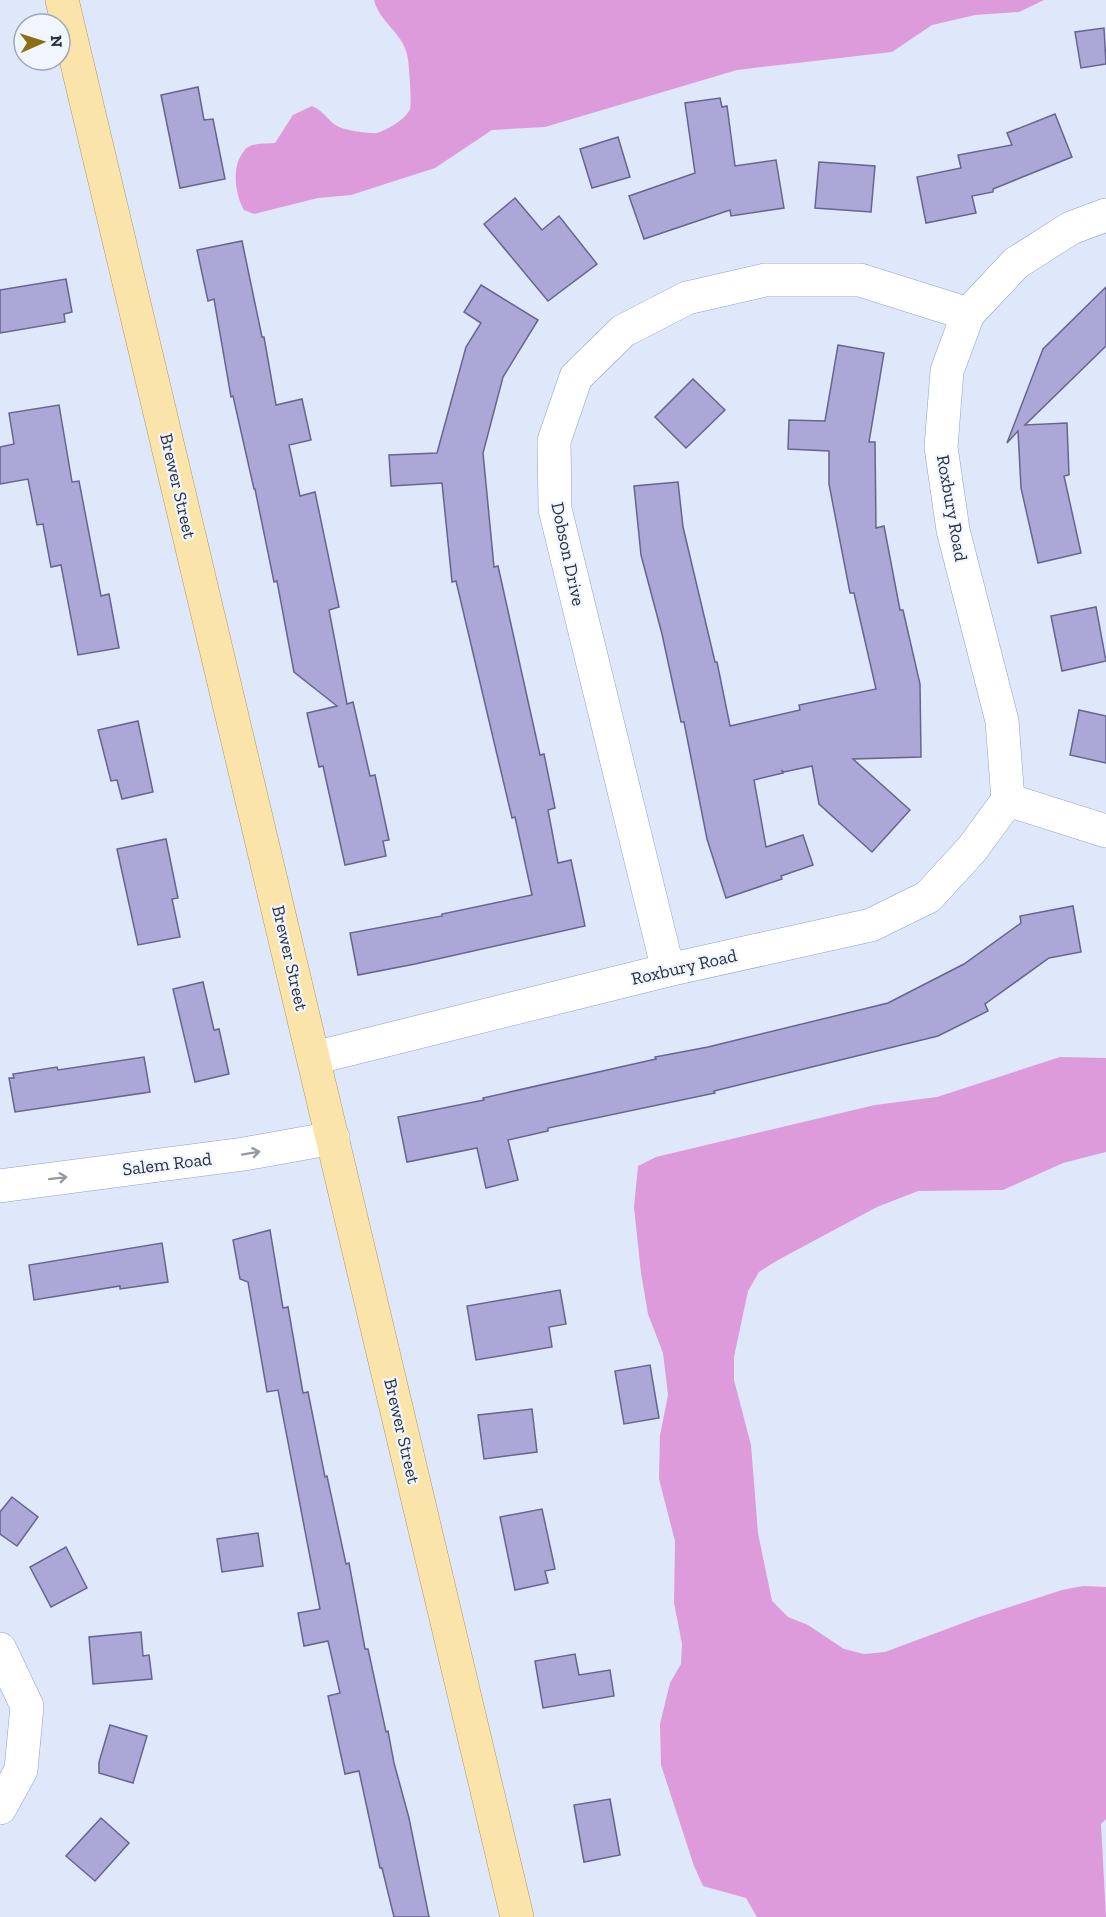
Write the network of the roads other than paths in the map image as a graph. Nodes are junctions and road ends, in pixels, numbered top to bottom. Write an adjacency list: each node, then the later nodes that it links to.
1 (62, 0): 7 (main road, Brewer Street)
2 (1106, 215): 3 (street, Roxbury Road)
3 (968, 314): 4 (street, Roxbury Road); 6 (street, Dobson Drive)
4 (1008, 800): 5 (street); 6 (street, Roxbury Road)
5 (1106, 831)
6 (668, 970): 7 (street, Roxbury Road)
7 (314, 1058): 8 (main road, Brewer Street)
8 (333, 1138): 9 (street, Salem Road, one-way to 8); 12 (main road, Brewer Street)
9 (0, 1186)
10 (0, 1649): 11 (street)
11 (0, 1808)
12 (517, 1917)

